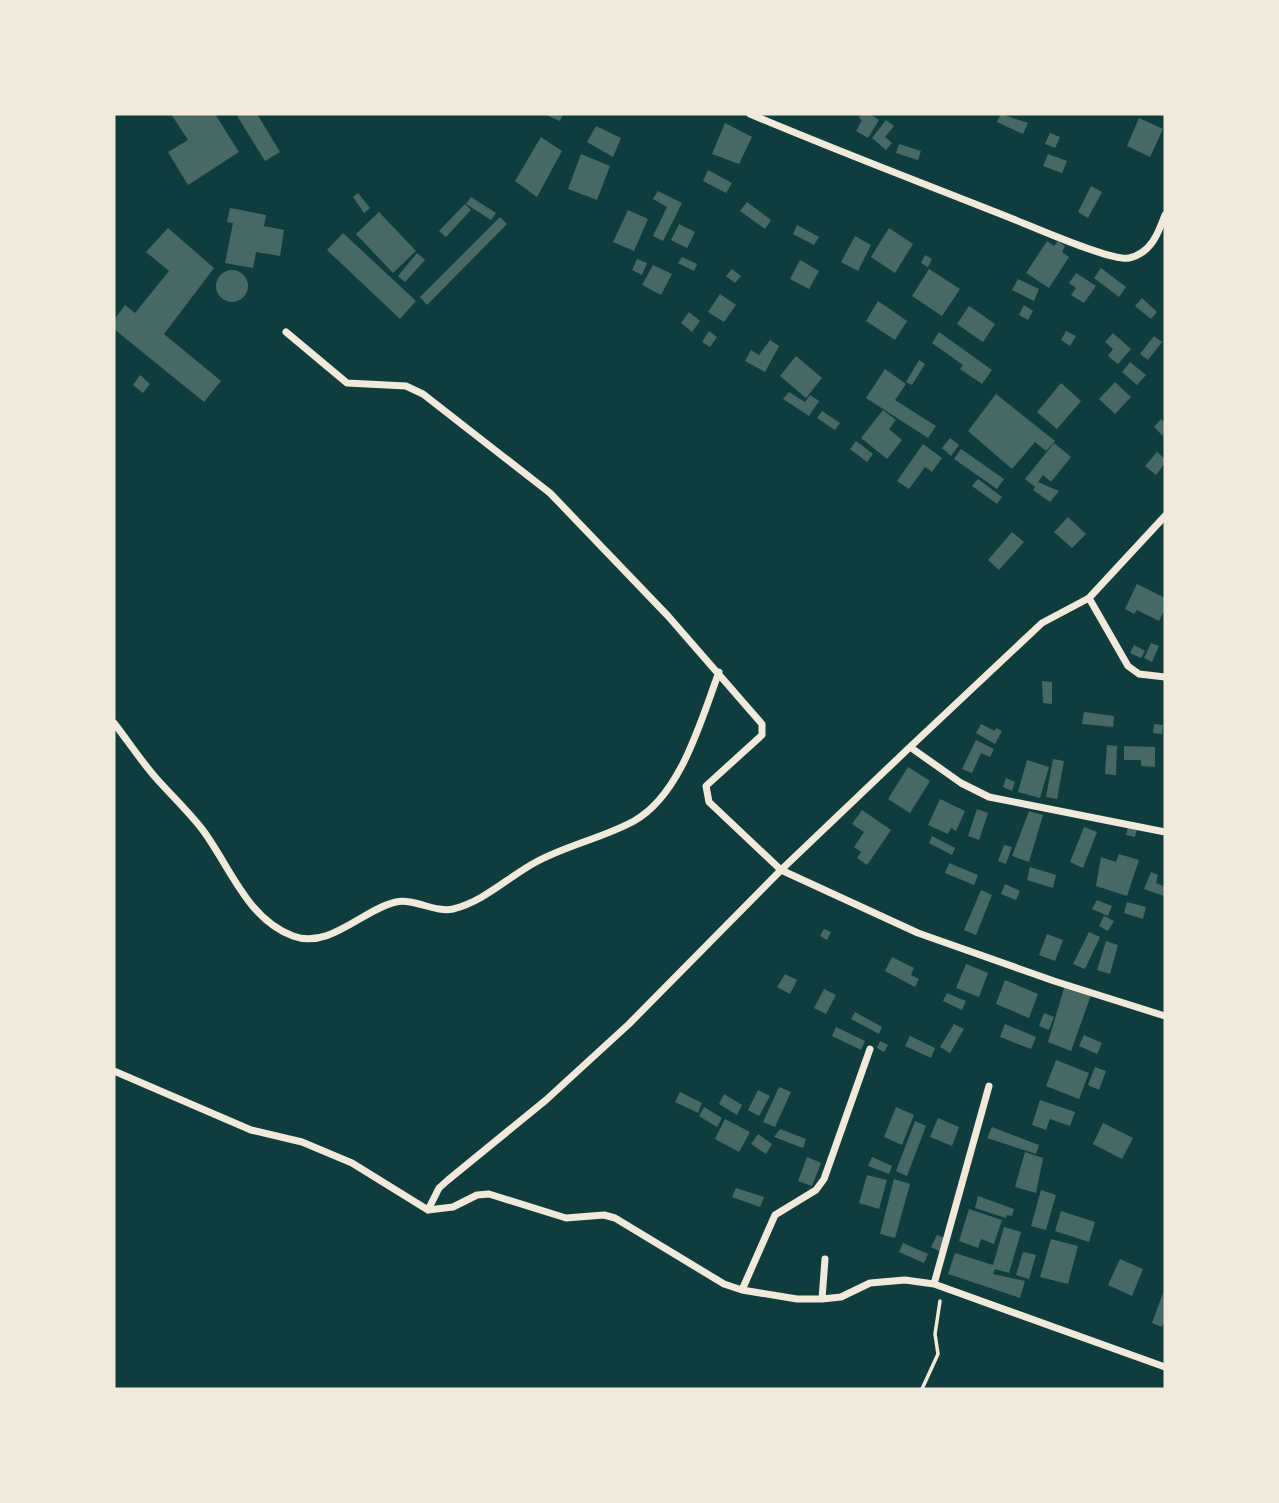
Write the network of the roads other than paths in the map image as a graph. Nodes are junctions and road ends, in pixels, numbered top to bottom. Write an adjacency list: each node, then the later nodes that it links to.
1 (750, 114): 2 (street)
2 (1165, 215)
3 (286, 332): 6 (street)
4 (1165, 516): 5 (street)
5 (1089, 598): 7 (street); 9 (street)
6 (719, 672): 8 (street); 11 (street)
7 (1165, 677)
8 (114, 723)
9 (910, 747): 10 (street); 11 (street)
10 (1165, 832)
11 (781, 870): 12 (street); 16 (street)
12 (1165, 1016)
13 (870, 1049): 19 (street)
14 (114, 1072): 16 (street)
15 (989, 1086): 18 (street)
16 (428, 1210): 19 (street)
17 (825, 1259): 20 (street)
18 (934, 1284): 20 (street); 21 (street)
19 (742, 1290): 20 (street)
20 (822, 1299)
21 (1165, 1367)

